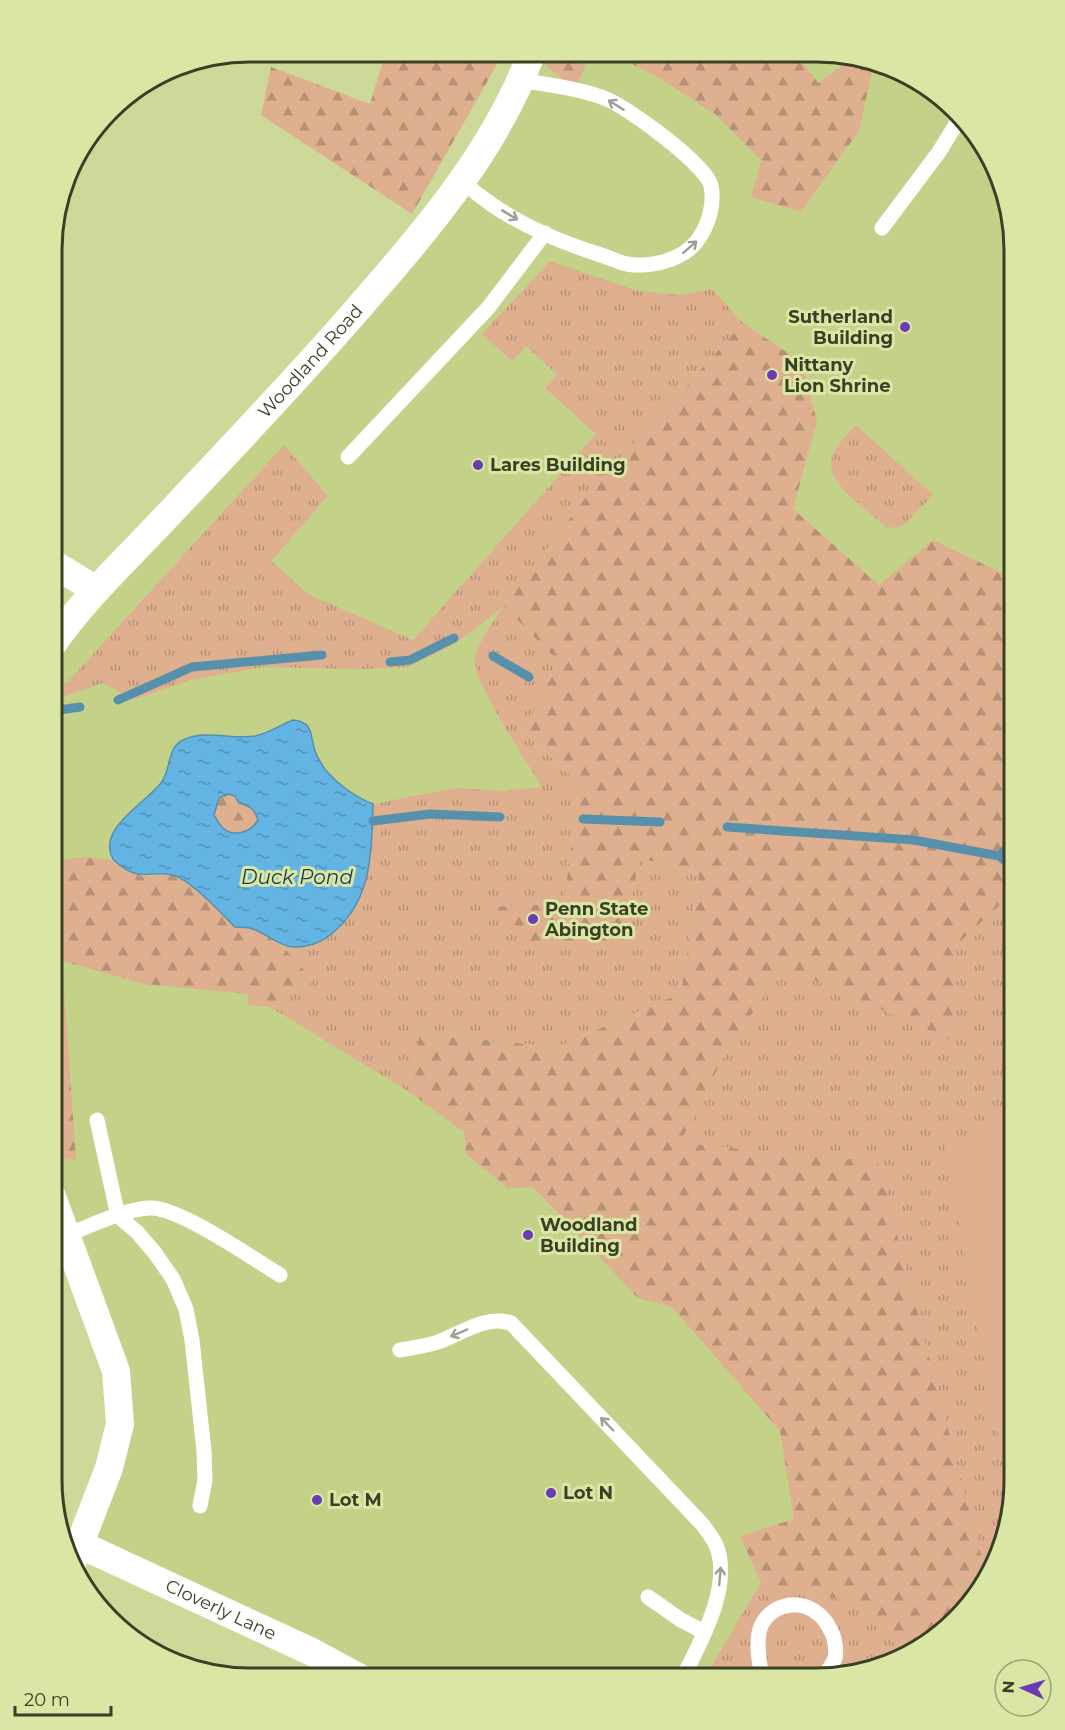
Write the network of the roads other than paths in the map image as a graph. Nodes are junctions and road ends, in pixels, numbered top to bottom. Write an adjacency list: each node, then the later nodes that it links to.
1 (528, 62): 2 (street, Woodland Road)
2 (520, 80): 4 (street, Woodland Road); 6 (lane, one-way to 2)
3 (956, 125): 5 (lane)
4 (462, 181): 6 (lane, one-way to 6); 9 (street, Woodland Road)
5 (882, 228)
6 (545, 233): 7 (lane)
7 (348, 457)
8 (62, 569): 9 (street)
9 (96, 590): 10 (street, Woodland Road)
10 (62, 632)
11 (97, 1120): 12 (lane)
12 (118, 1216): 14 (lane); 15 (lane); 17 (lane)
13 (62, 1224): 14 (street)
14 (66, 1235): 18 (street)
15 (280, 1275)
16 (400, 1350): 20 (lane, one-way to 16)
17 (200, 1506)
18 (77, 1555): 22 (street, Cloverly Lane)
19 (648, 1597): 20 (lane)
20 (704, 1632): 23 (lane)
21 (829, 1667): 24 (lane)
22 (342, 1668)
23 (686, 1668)
24 (761, 1668)

